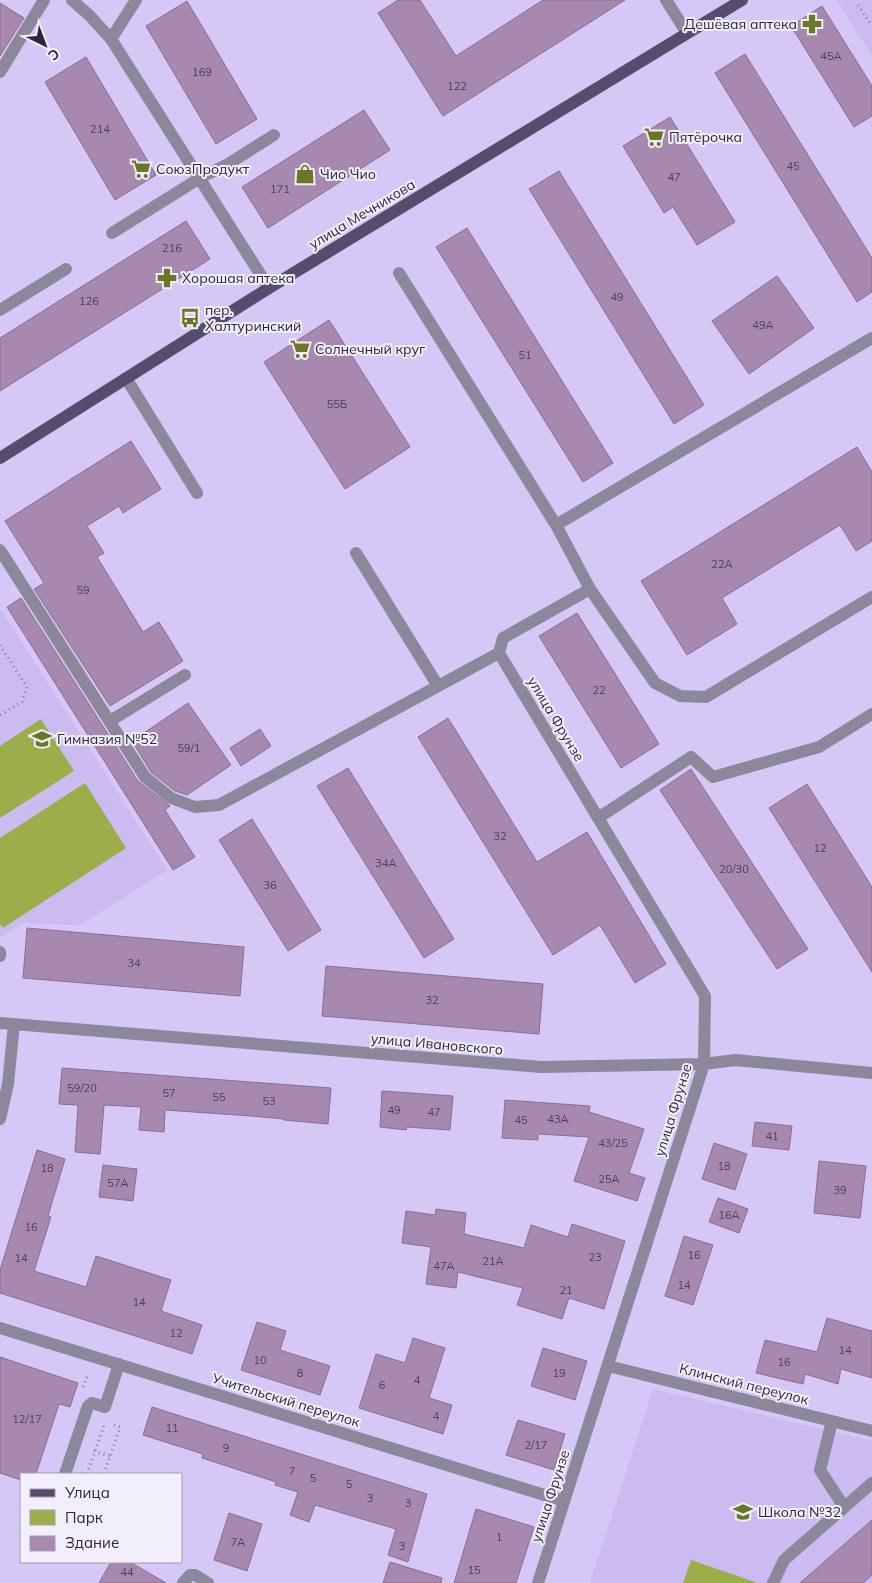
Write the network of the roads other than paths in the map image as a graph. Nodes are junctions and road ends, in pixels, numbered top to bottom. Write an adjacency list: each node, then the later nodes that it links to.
1 (44, 0): 8 (street)
2 (72, 0): 7 (street)
3 (136, 0): 7 (street)
4 (666, 0): 6 (street)
5 (742, 0): 6 (main road, улица Мечникова)
6 (687, 33): 14 (main road, улица Мечникова)
7 (111, 39): 10 (street)
8 (0, 72)
9 (274, 135): 10 (street)
10 (200, 178): 11 (street); 14 (street)
11 (112, 233)
12 (66, 269): 15 (street)
13 (399, 273): 20 (street)
14 (268, 288): 17 (main road, улица Мечникова)
15 (0, 310)
16 (872, 338): 20 (street)
17 (126, 378): 18 (main road, улица Мечникова); 19 (street)
18 (0, 458)
19 (197, 493)
20 (556, 525): 23 (street)
21 (0, 550): 29 (street)
22 (356, 553): 27 (street)
23 (590, 589): 24 (street); 25 (street)
24 (872, 597)
25 (499, 653): 27 (street); 30 (street, улица Фрунзе)
26 (185, 675): 29 (street)
27 (438, 686): 29 (street)
28 (872, 714): 30 (street)
29 (110, 721)
30 (598, 818): 33 (street, улица Фрунзе)
31 (0, 1023): 32 (street, улица Ивановского)
32 (14, 1024): 33 (street, улица Ивановского); 35 (street)
33 (704, 1064): 34 (street, улица Ивановского); 38 (street, улица Фрунзе)
34 (872, 1073)
35 (0, 1119)
36 (0, 1328): 37 (street, Учительский переулок)
37 (119, 1364): 41 (street); 43 (street, Учительский переулок)
38 (608, 1366): 39 (street, Клинский переулок); 43 (street, улица Фрунзе)
39 (832, 1421): 40 (street, Клинский переулок); 44 (street)
40 (872, 1431)
41 (66, 1473)
42 (872, 1483): 44 (street)
43 (564, 1501): 47 (street, улица Фрунзе)
44 (844, 1507): 48 (street)
45 (183, 1583): 46 (street)
46 (208, 1583)
47 (538, 1583)
48 (773, 1583)

